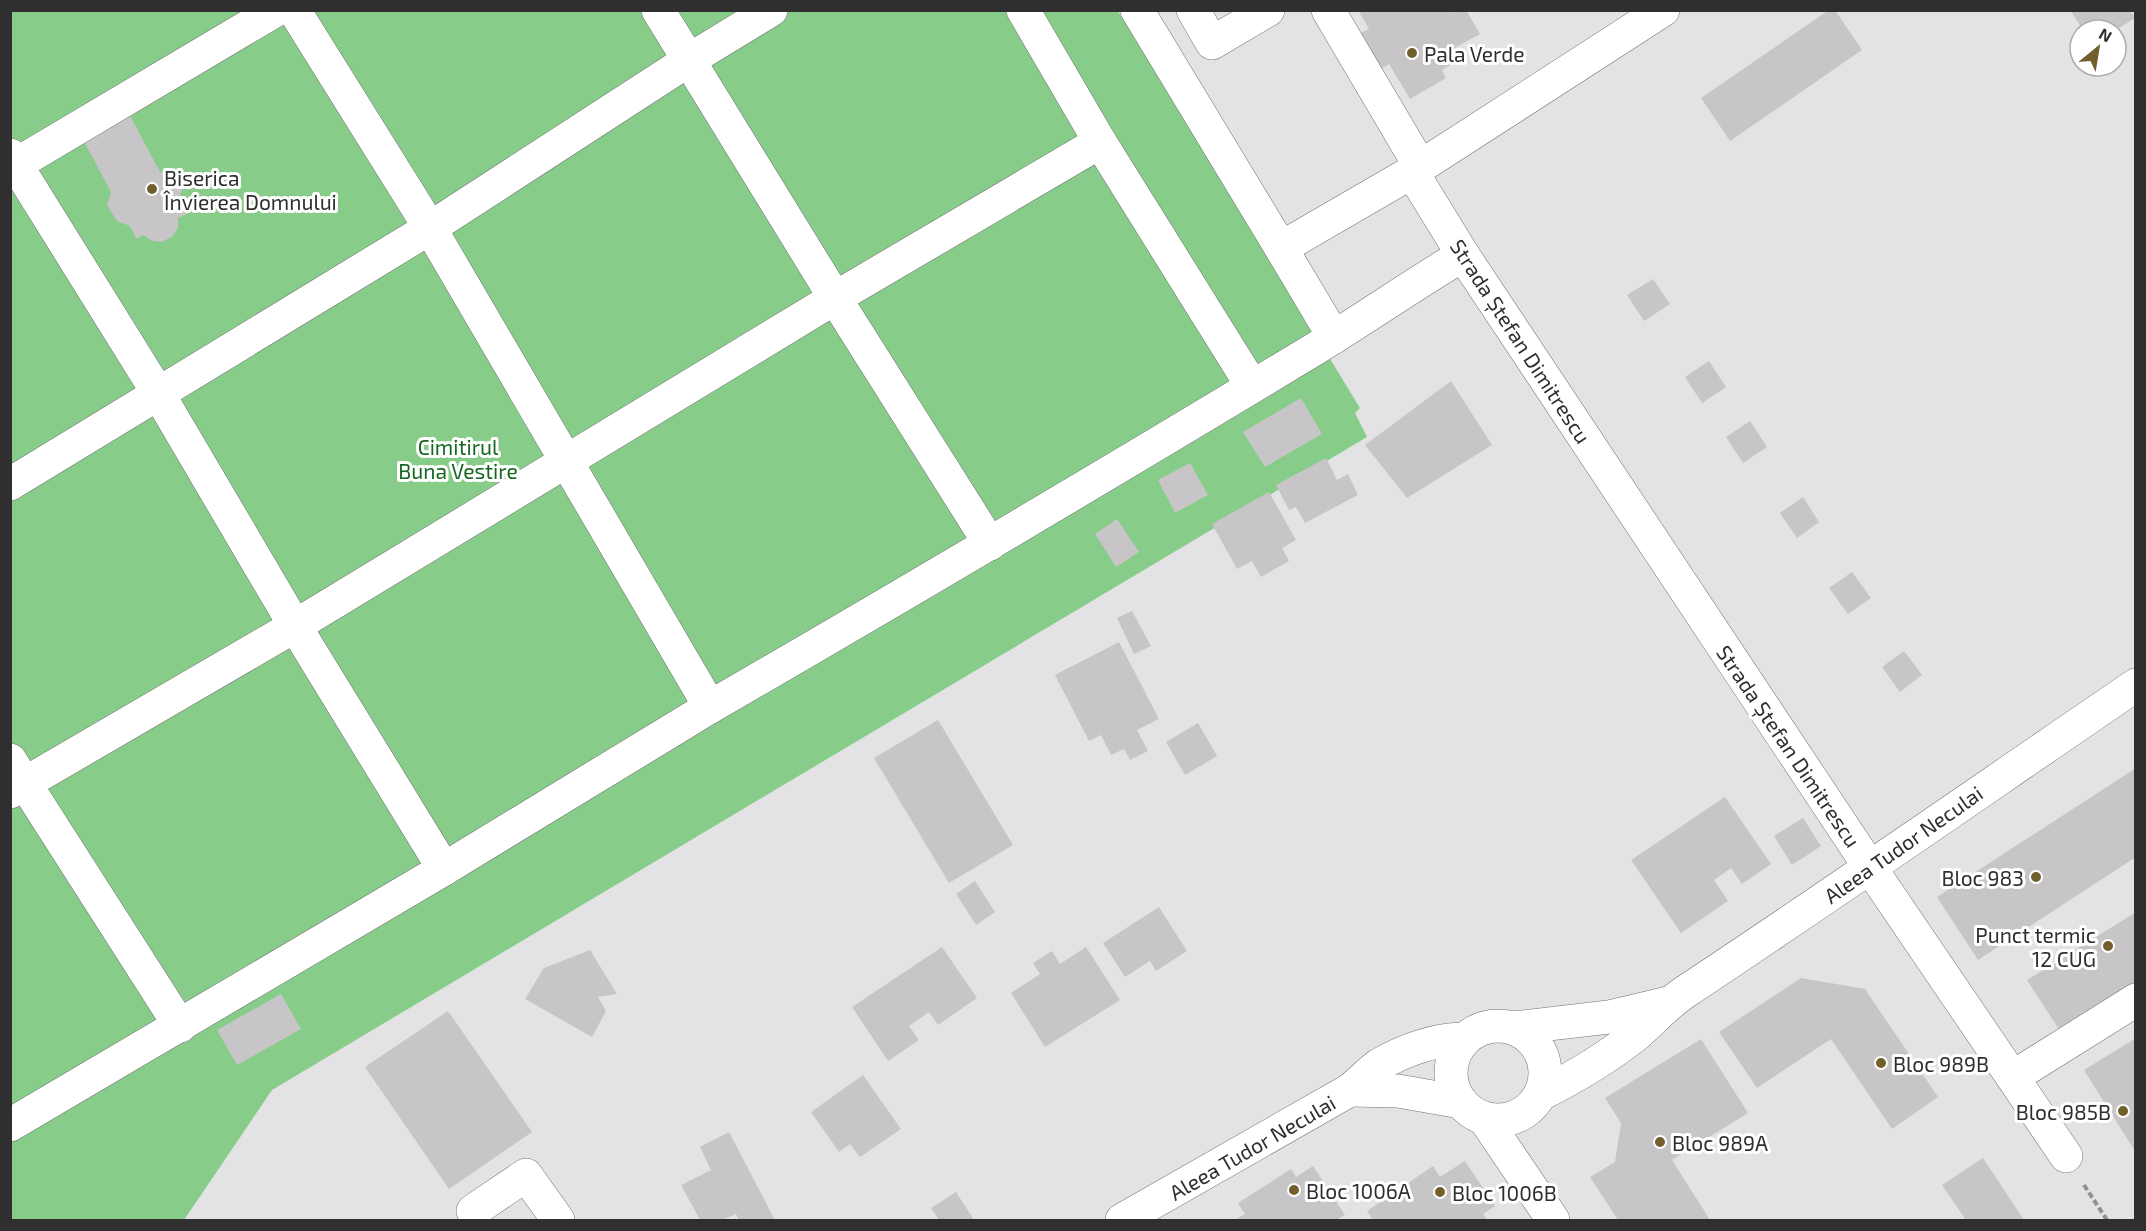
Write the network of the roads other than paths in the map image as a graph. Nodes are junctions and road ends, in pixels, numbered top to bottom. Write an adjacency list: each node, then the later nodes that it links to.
1 (276, 10): 13 (street)
2 (294, 10): 15 (street)
3 (658, 10): 11 (street)
4 (771, 10): 11 (street)
5 (1023, 10): 12 (street)
6 (1137, 10): 16 (street)
7 (1193, 10): 8 (street)
8 (1268, 10)
9 (1328, 10): 14 (street, Strada Ștefan Dimitrescu)
10 (1663, 10): 14 (street)
11 (689, 60): 15 (street); 18 (street)
12 (1100, 142): 18 (street); 20 (street)
13 (12, 162): 21 (street)
14 (1416, 169): 16 (street); 17 (street, Strada Ștefan Dimitrescu)
15 (430, 228): 21 (street); 22 (street)
16 (1281, 248): 19 (street)
17 (1463, 255): 19 (street); 29 (street, Strada Ștefan Dimitrescu)
18 (835, 298): 22 (street); 24 (street)
19 (1334, 337): 20 (street)
20 (1252, 386): 24 (street)
21 (158, 393): 23 (street); 25 (street)
22 (565, 462): 25 (street); 27 (street)
23 (10, 484)
24 (990, 544): 27 (street)
25 (295, 626): 28 (street); 30 (street)
26 (2136, 685): 29 (street, Aleea Tudor Neculai)
27 (710, 707): 30 (street)
28 (15, 778): 33 (street)
29 (1869, 866): 32 (street, Aleea Tudor Neculai); 36 (street, Strada Ștefan Dimitrescu)
30 (444, 869): 33 (street)
31 (2136, 1000): 36 (street)
32 (1670, 1002): 34 (street, Aleea Tudor Neculai); 38 (street, Aleea Tudor Neculai)
33 (180, 1026): 40 (street)
34 (1514, 1028): 35 (street, Aleea Tudor Neculai); 38 (street)
35 (1465, 1039): 37 (street, Aleea Tudor Neculai); 39 (street)
36 (2013, 1077): 41 (street, Strada Ștefan Dimitrescu)
37 (1350, 1090): 39 (street, Aleea Tudor Neculai); 45 (street, Aleea Tudor Neculai)
38 (1532, 1104): 39 (street, Aleea Tudor Neculai); 42 (street)
39 (1472, 1110): 42 (street)
40 (10, 1125)
41 (2066, 1156)
42 (1533, 1192): 46 (street)
43 (473, 1211): 44 (street)
44 (558, 1221)
45 (1122, 1221)
46 (1552, 1221)

